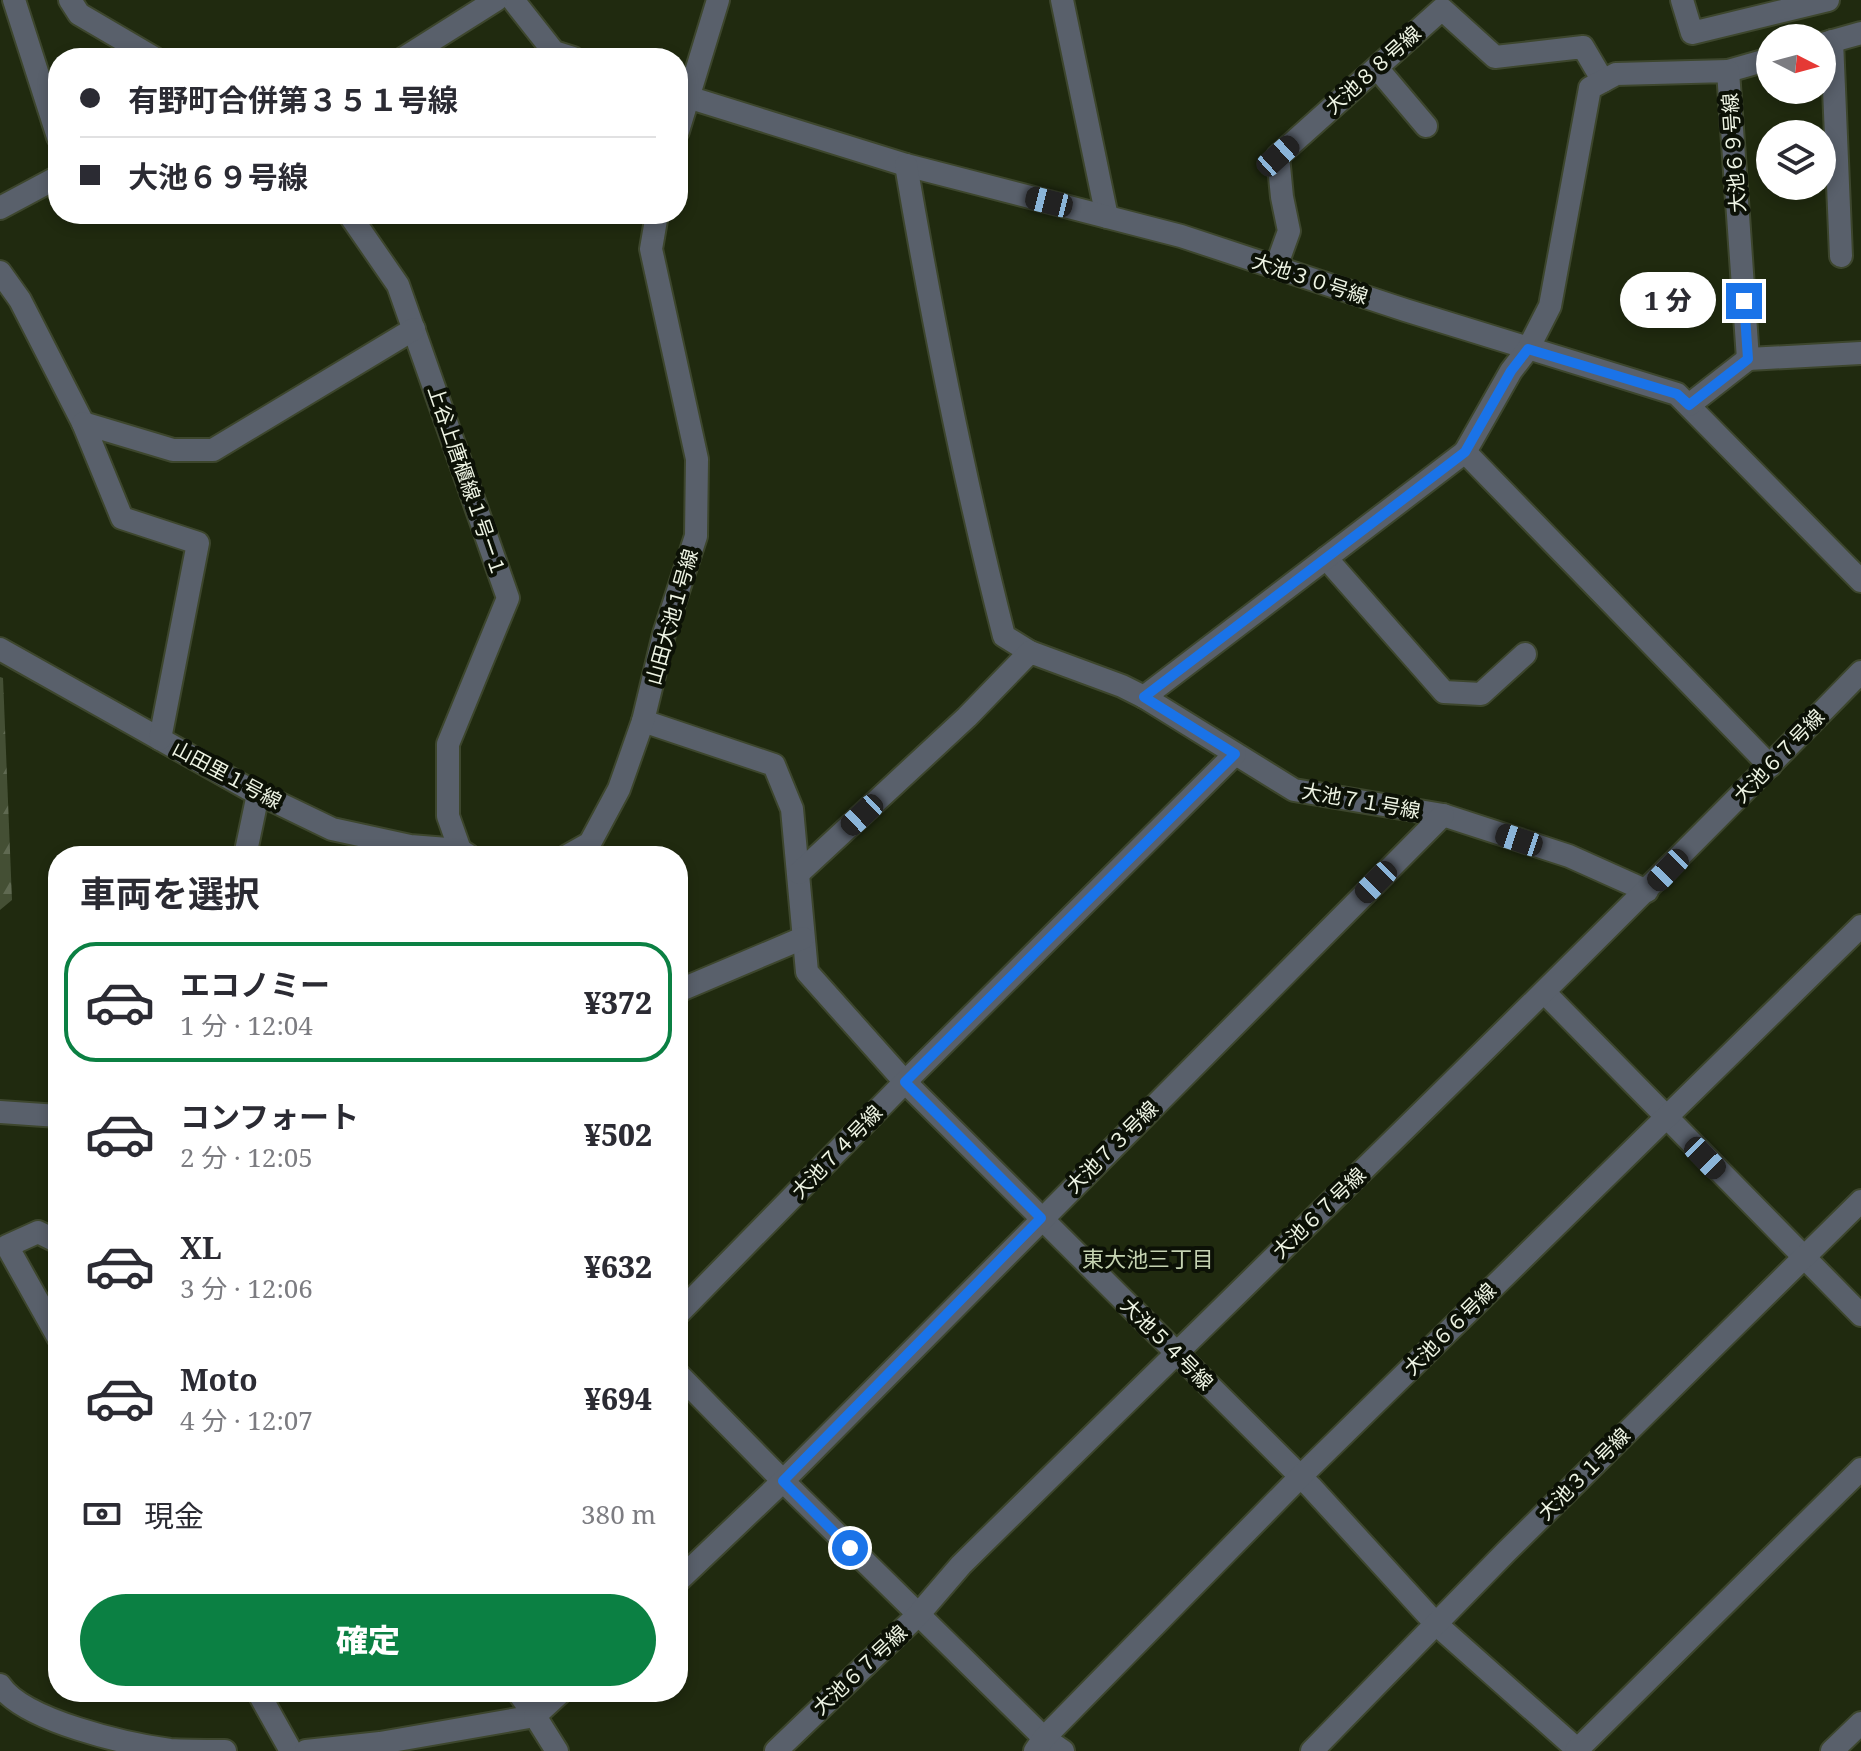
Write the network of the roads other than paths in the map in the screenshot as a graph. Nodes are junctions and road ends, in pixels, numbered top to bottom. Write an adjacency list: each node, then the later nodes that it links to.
1 (14, 0): 21 (street)
2 (70, 0): 11 (street)
3 (496, 0): 12 (street)
4 (513, 0): 13 (street)
5 (718, 0): 17 (street)
6 (1062, 0): 26 (street)
7 (1682, 0): 8 (street)
8 (1828, 0)
9 (1861, 33): 10 (street)
10 (1836, 40)
11 (137, 48)
12 (420, 48)
13 (551, 48)
14 (1756, 63): 16 (street)
15 (1377, 68): 18 (street, 大池８８号線); 22 (street); 30 (street, 大池８８号線)
16 (1728, 71): 18 (street, 大池６９号線); 35 (street, 大池６９号線)
17 (688, 81)
18 (1603, 81): 33 (street)
19 (688, 97): 23 (street, 大池３０号線)
20 (1831, 104): 29 (street)
21 (48, 106)
22 (1426, 126)
23 (906, 165): 26 (street, 大池３０号線); 42 (street)
24 (48, 182): 25 (street)
25 (0, 208)
26 (1107, 217): 30 (street, 大池３０号線)
27 (356, 224): 32 (street, 上谷上唐櫃線１号ー１)
28 (655, 224): 46 (street, 山田大池１号線)
29 (1841, 256)
30 (1276, 267): 33 (street, 大池３０号線)
31 (0, 272): 37 (street)
32 (414, 329): 37 (street); 54 (street, 上谷上唐櫃線１号ー１)
33 (1528, 349): 36 (street, 大池３０号線); 38 (street)
34 (1861, 353): 35 (street)
35 (1748, 359): 36 (street)
36 (1689, 405): 40 (street, 大池３０号線)
37 (83, 423): 47 (street)
38 (1465, 452): 39 (street); 49 (street)
39 (1326, 558): 43 (street); 45 (street)
40 (1861, 581)
41 (0, 649): 47 (street, 山田里１号線)
42 (1030, 652): 45 (street, 大池７１号線); 56 (street)
43 (1525, 654)
44 (1861, 672): 49 (street, 大池６７号線)
45 (1144, 697): 48 (street, 大池７１号線)
46 (643, 721): 55 (street, 山田大池１号線); 56 (street, 大池５４号線)
47 (160, 739): 50 (street, 山田里１号線)
48 (1235, 754): 51 (street, 大池７１号線); 62 (street, 大池７４号線)
49 (1770, 766): 57 (street, 大池６７号線)
50 (258, 794): 52 (street); 53 (street, 山田里１号線)
51 (1443, 815): 57 (street, 大池７１号線); 67 (street, 大池７３号線)
52 (247, 846)
53 (410, 846)
54 (461, 846)
55 (585, 846)
56 (799, 873): 59 (street, 大池５４号線)
57 (1647, 891): 61 (street, 大池６７号線)
58 (1861, 926): 65 (street, 大池６６号線)
59 (803, 938): 60 (street); 62 (street, 大池５４号線)
60 (688, 987)
61 (1544, 992): 65 (street); 73 (street, 大池６７号線)
62 (905, 1082): 67 (street, 大池５４号線); 70 (street, 大池７４号線)
63 (0, 1112): 64 (street)
64 (48, 1115)
65 (1666, 1117): 69 (street); 76 (street, 大池６６号線)
66 (1861, 1201): 69 (street, 大池３１号線)
67 (1041, 1218): 73 (street, 大池５４号線); 77 (street, 大池７３号線)
68 (48, 1237): 72 (street)
69 (1805, 1259): 71 (street); 80 (street, 大池３１号線)
70 (688, 1304)
71 (1861, 1315)
72 (48, 1319)
73 (1176, 1353): 76 (street, 大池５４号線); 79 (street, 大池６７号線)
74 (688, 1384): 77 (street)
75 (1861, 1469): 88 (street)
76 (1300, 1477): 80 (street, 大池５４号線); 87 (street, 大池６６号線)
77 (783, 1481): 78 (street, 大池７３号線); 79 (street)
78 (688, 1571)
79 (918, 1615): 87 (street); 93 (street, 大池６７号線)
80 (1436, 1624): 88 (street, 大池５４号線); 94 (street, 大池３１号線)
81 (0, 1685): 89 (street)
82 (264, 1702): 90 (street)
83 (525, 1702): 85 (street)
84 (550, 1702): 85 (street)
85 (535, 1716): 91 (street); 92 (street)
86 (1861, 1723): 95 (street)
87 (1047, 1747)
88 (1577, 1750)
89 (225, 1751)
90 (291, 1751)
91 (306, 1751)
92 (557, 1751)
93 (776, 1751)
94 (1312, 1751)
95 (1832, 1751)

